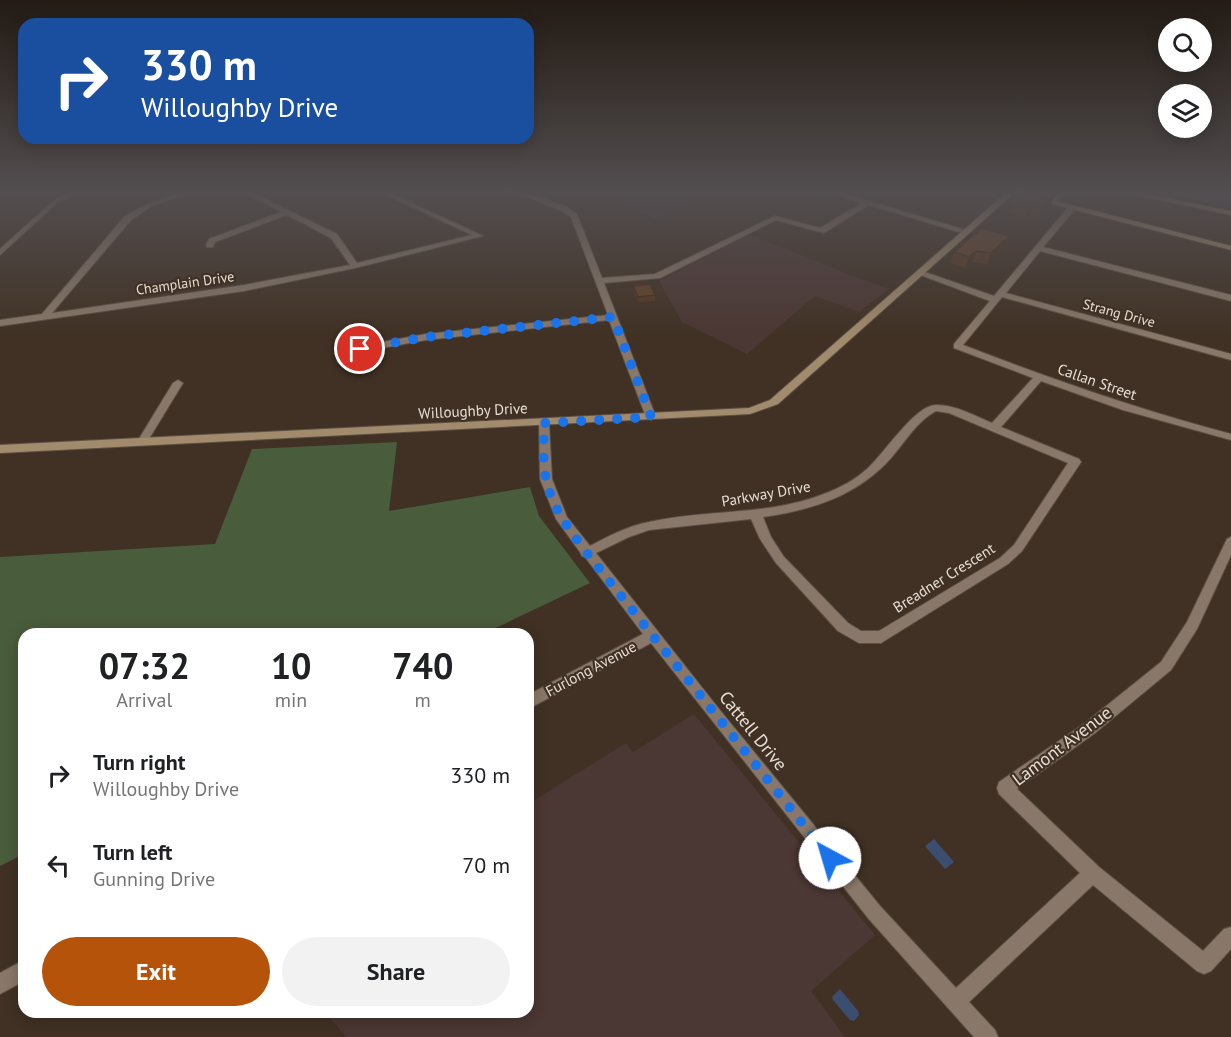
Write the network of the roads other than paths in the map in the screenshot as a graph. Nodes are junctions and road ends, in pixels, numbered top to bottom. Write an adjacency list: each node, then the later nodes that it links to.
1 (13, 240): 14 (street)
2 (109, 240): 20 (street)
3 (214, 240): 11 (street)
4 (337, 240): 15 (street)
5 (467, 240): 15 (street, Champlain Drive)
6 (582, 240): 17 (street)
7 (729, 240): 17 (street)
8 (955, 240): 16 (street, Willoughby Drive)
9 (1047, 240): 13 (street)
10 (1202, 240): 12 (street)
11 (210, 245)
12 (1231, 248)
13 (1040, 249): 18 (street); 19 (street)
14 (0, 252)
15 (355, 266): 20 (street, Champlain Drive)
16 (919, 273): 18 (street, Strang Drive); 27 (street, Willoughby Drive)
17 (598, 281): 21 (street)
18 (998, 297): 24 (street, Strang Drive); 25 (street, Callan Street)
19 (1231, 298)
20 (44, 317): 22 (street, Champlain Drive)
21 (613, 317): 23 (street); 27 (street)
22 (0, 322)
23 (364, 350)
24 (1231, 357)
25 (1038, 378): 29 (street); 30 (street, Callan Street)
26 (178, 383): 31 (street)
27 (651, 417): 28 (street, Willoughby Drive)
28 (544, 423): 31 (street, Willoughby Drive); 35 (street, Cattell Drive)
29 (994, 428): 33 (street, Parkway Drive); 33 (street, Breadner Crescent)
30 (1231, 437)
31 (142, 442): 32 (street, Willoughby Drive)
32 (0, 449)
33 (755, 514): 35 (street, Parkway Drive)
34 (1231, 542): 38 (street, Lamont Avenue)
35 (586, 552): 36 (street, Cattell Drive)
36 (653, 635): 37 (street, Furlong Avenue); 42 (street, Cattell Drive)
37 (534, 699)
38 (1093, 873): 39 (street); 42 (street)
39 (1231, 936)
40 (18, 974): 41 (street)
41 (0, 984)
42 (956, 1001): 43 (street, Cattell Drive)
43 (988, 1037)

